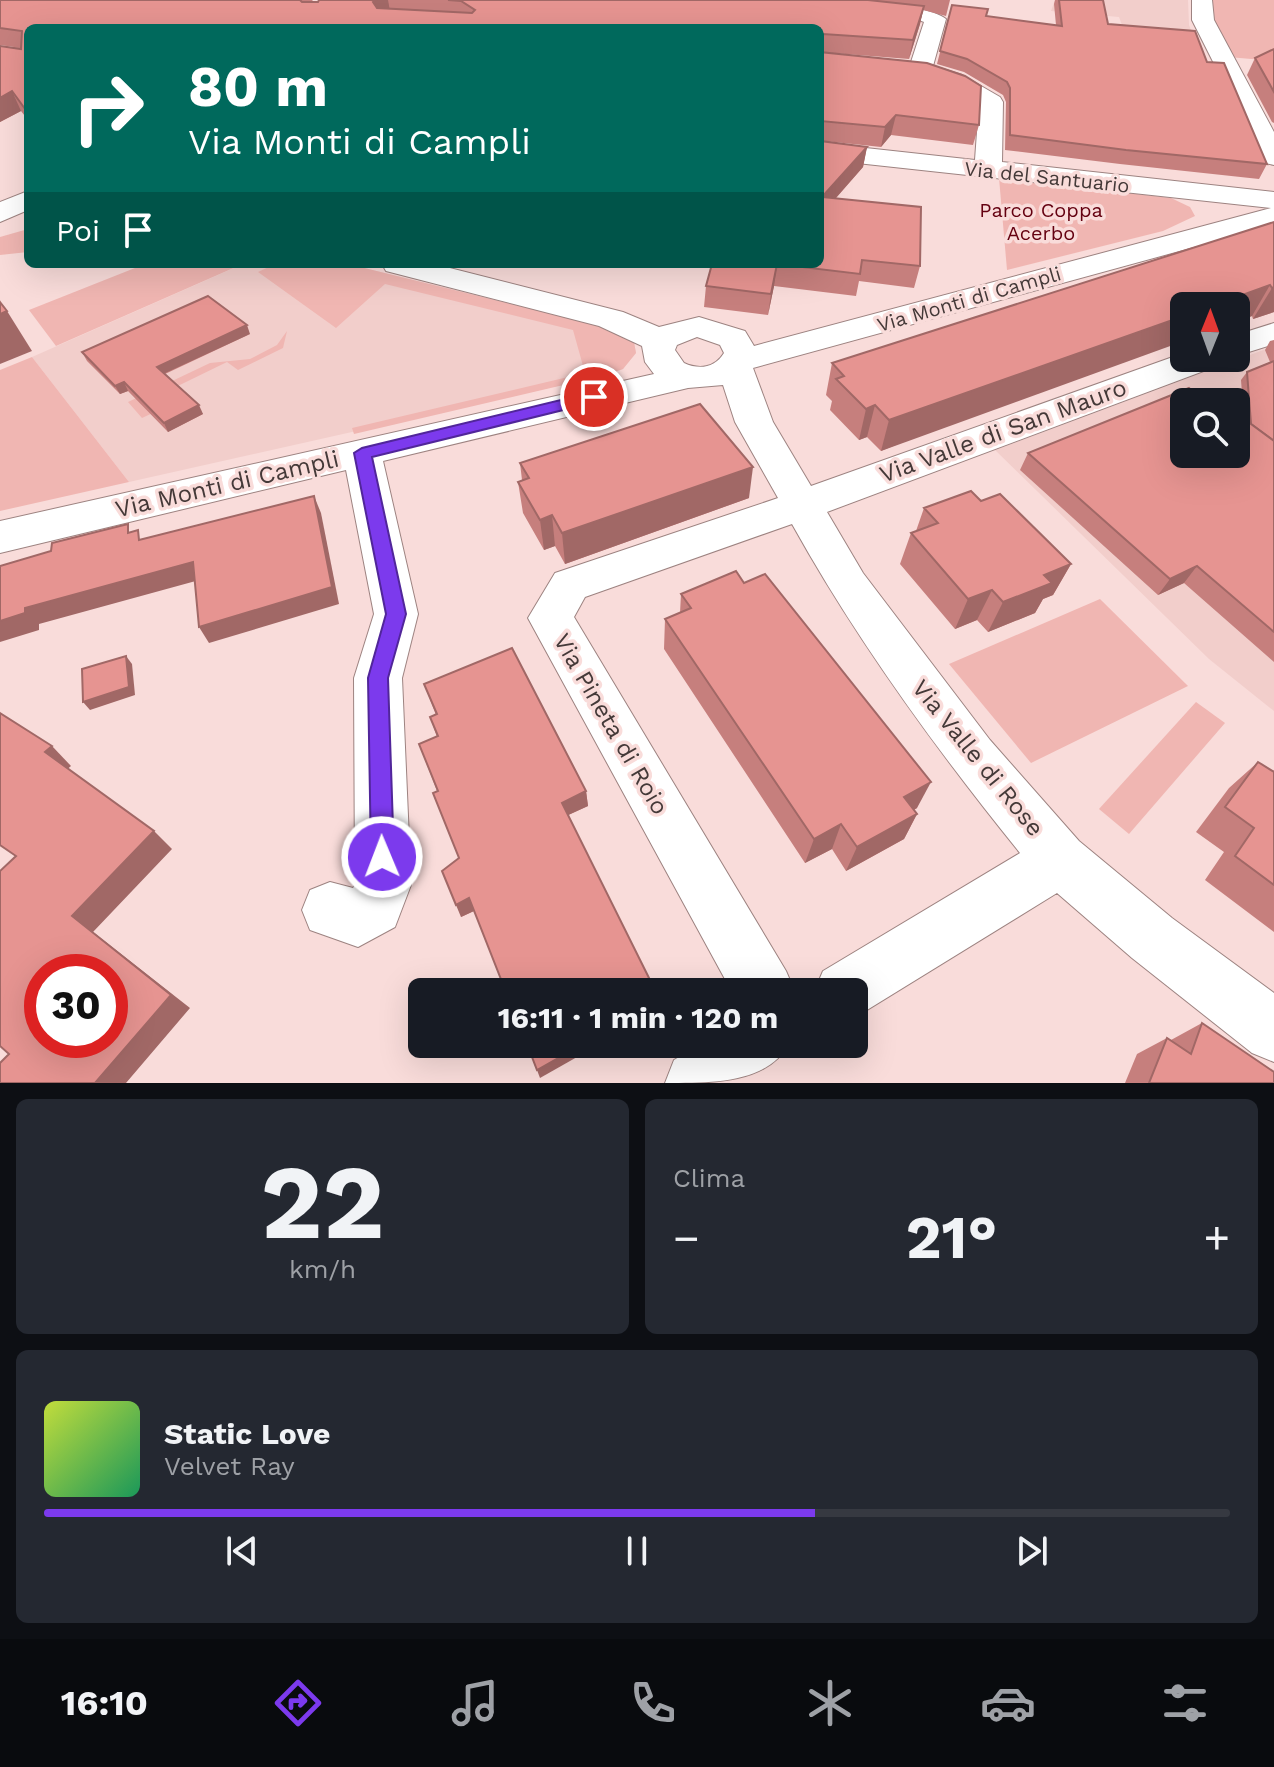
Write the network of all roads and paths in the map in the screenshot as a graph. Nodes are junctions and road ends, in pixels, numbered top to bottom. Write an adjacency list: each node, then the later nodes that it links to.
1 (788, 0): 4 (street)
2 (1202, 0): 6 (street)
3 (824, 62): 4 (street)
4 (920, 71): 7 (street)
5 (824, 151): 7 (street, Via del Santuario)
6 (1274, 157)
7 (988, 171): 9 (street, Via del Santuario)
8 (0, 189): 10 (street)
9 (1152, 189): 11 (street, Via del Santuario); 15 (street)
10 (24, 192)
11 (1274, 200)
12 (24, 201): 13 (street)
13 (0, 213)
14 (1274, 216): 15 (street, Via Monti di Campli)
15 (1199, 234): 19 (street, Via Monti di Campli)
16 (413, 268): 20 (street, Via Valle di Rose)
17 (1274, 333): 18 (street)
18 (1250, 341)
19 (737, 364): 20 (street, Via Monti di Campli); 20 (street, Via Valle di Rose); 22 (street, Via Valle di Rose)
20 (678, 365): 22 (street, Via Valle di Rose); 23 (street, Via Monti di Campli)
21 (1170, 371): 24 (street, Via Valle di San Mauro)
22 (754, 422): 24 (street, Via Valle di Rose)
23 (362, 453): 25 (street, Via Monti di Campli); 27 (street)
24 (802, 505): 26 (street, Via Valle di Rose); 28 (street, Via Pineta di Roio)
25 (0, 537)
26 (1060, 860): 29 (street); 30 (street, Via Valle di Rose)
27 (330, 910)
28 (757, 978)
29 (867, 978)
30 (1274, 1031)
31 (736, 1058): 32 (street)
32 (697, 1083)

